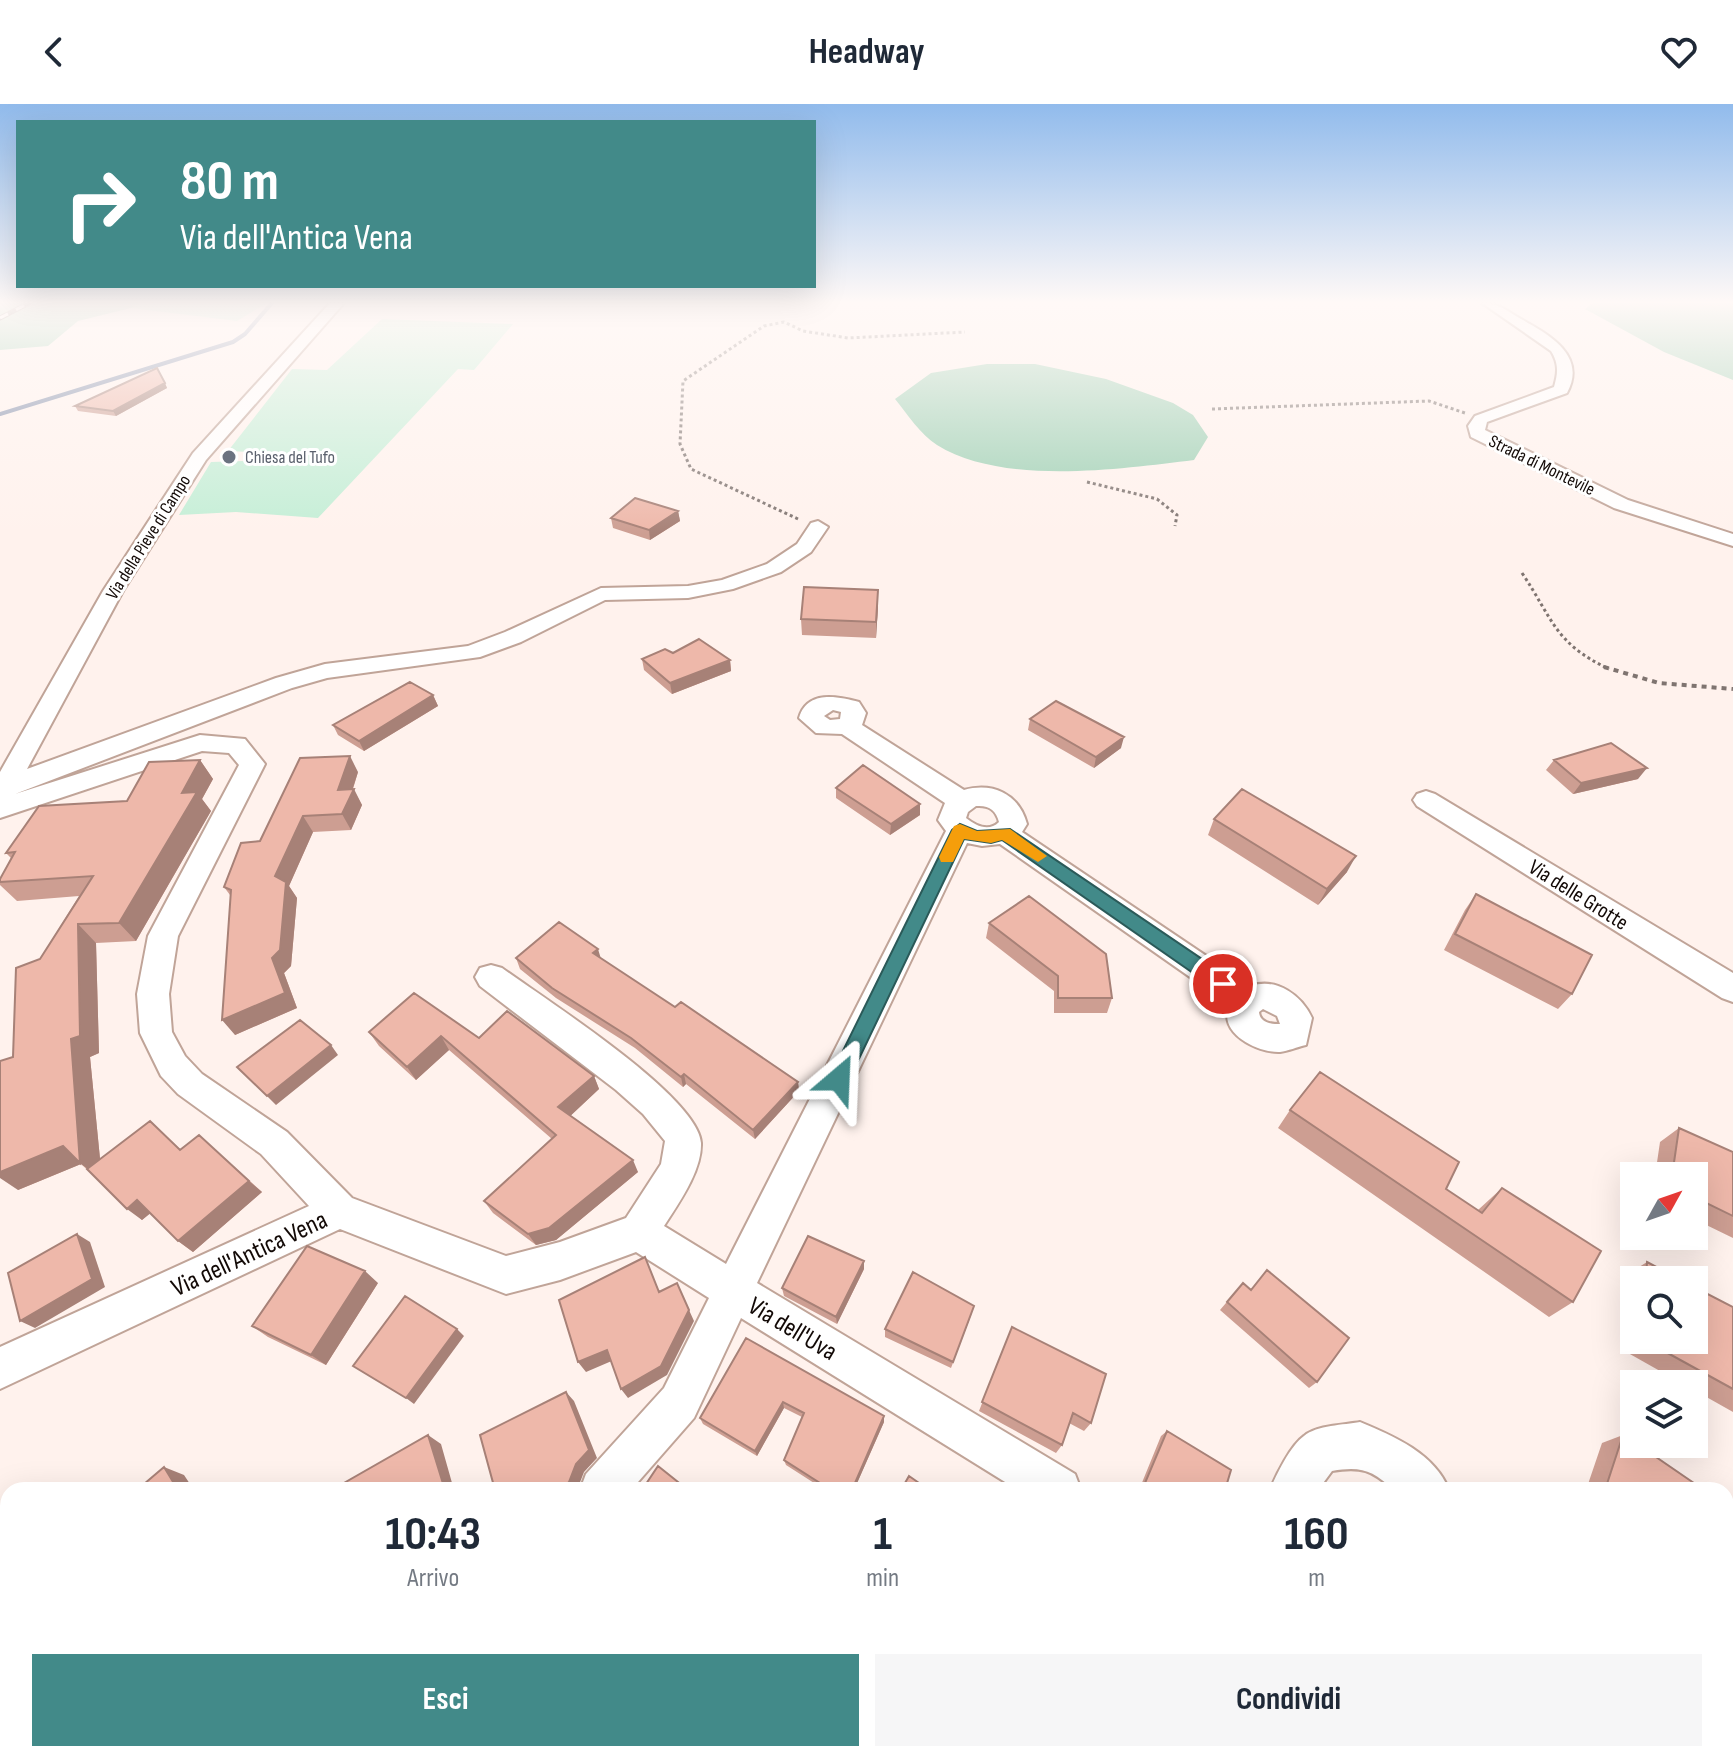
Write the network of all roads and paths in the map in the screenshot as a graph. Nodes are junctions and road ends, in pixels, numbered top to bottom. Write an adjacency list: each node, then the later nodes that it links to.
1 (268, 380): 13 (street, Via della Pieve di Campo)
2 (684, 380): 8 (path)
3 (1566, 380): 5 (street, Strada di Montevile)
4 (1212, 409): 5 (path)
5 (1480, 421): 9 (street, Strada di Montevile)
6 (1087, 482): 7 (path)
7 (1175, 526)
8 (818, 527): 13 (street)
9 (1733, 540)
10 (1522, 573): 11 (path)
11 (1733, 689)
12 (847, 726): 15 (street)
13 (2, 798): 20 (street)
14 (1426, 800): 18 (street, Via delle Grotte)
15 (961, 815): 16 (street); 16 (street); 22 (street)
16 (1004, 833): 19 (street)
17 (491, 977): 21 (street)
18 (1733, 989)
19 (1247, 1000)
20 (339, 1211): 21 (street, Via dell'Antica Vena); 23 (street, Via dell'Antica Vena)
21 (639, 1232): 22 (street)
22 (733, 1291): 24 (street, Via dell'Uva); 25 (street, Via dell'Uva)
23 (0, 1368)
24 (609, 1482)
25 (1046, 1482)
26 (1298, 1482): 27 (street)
27 (1418, 1482)

